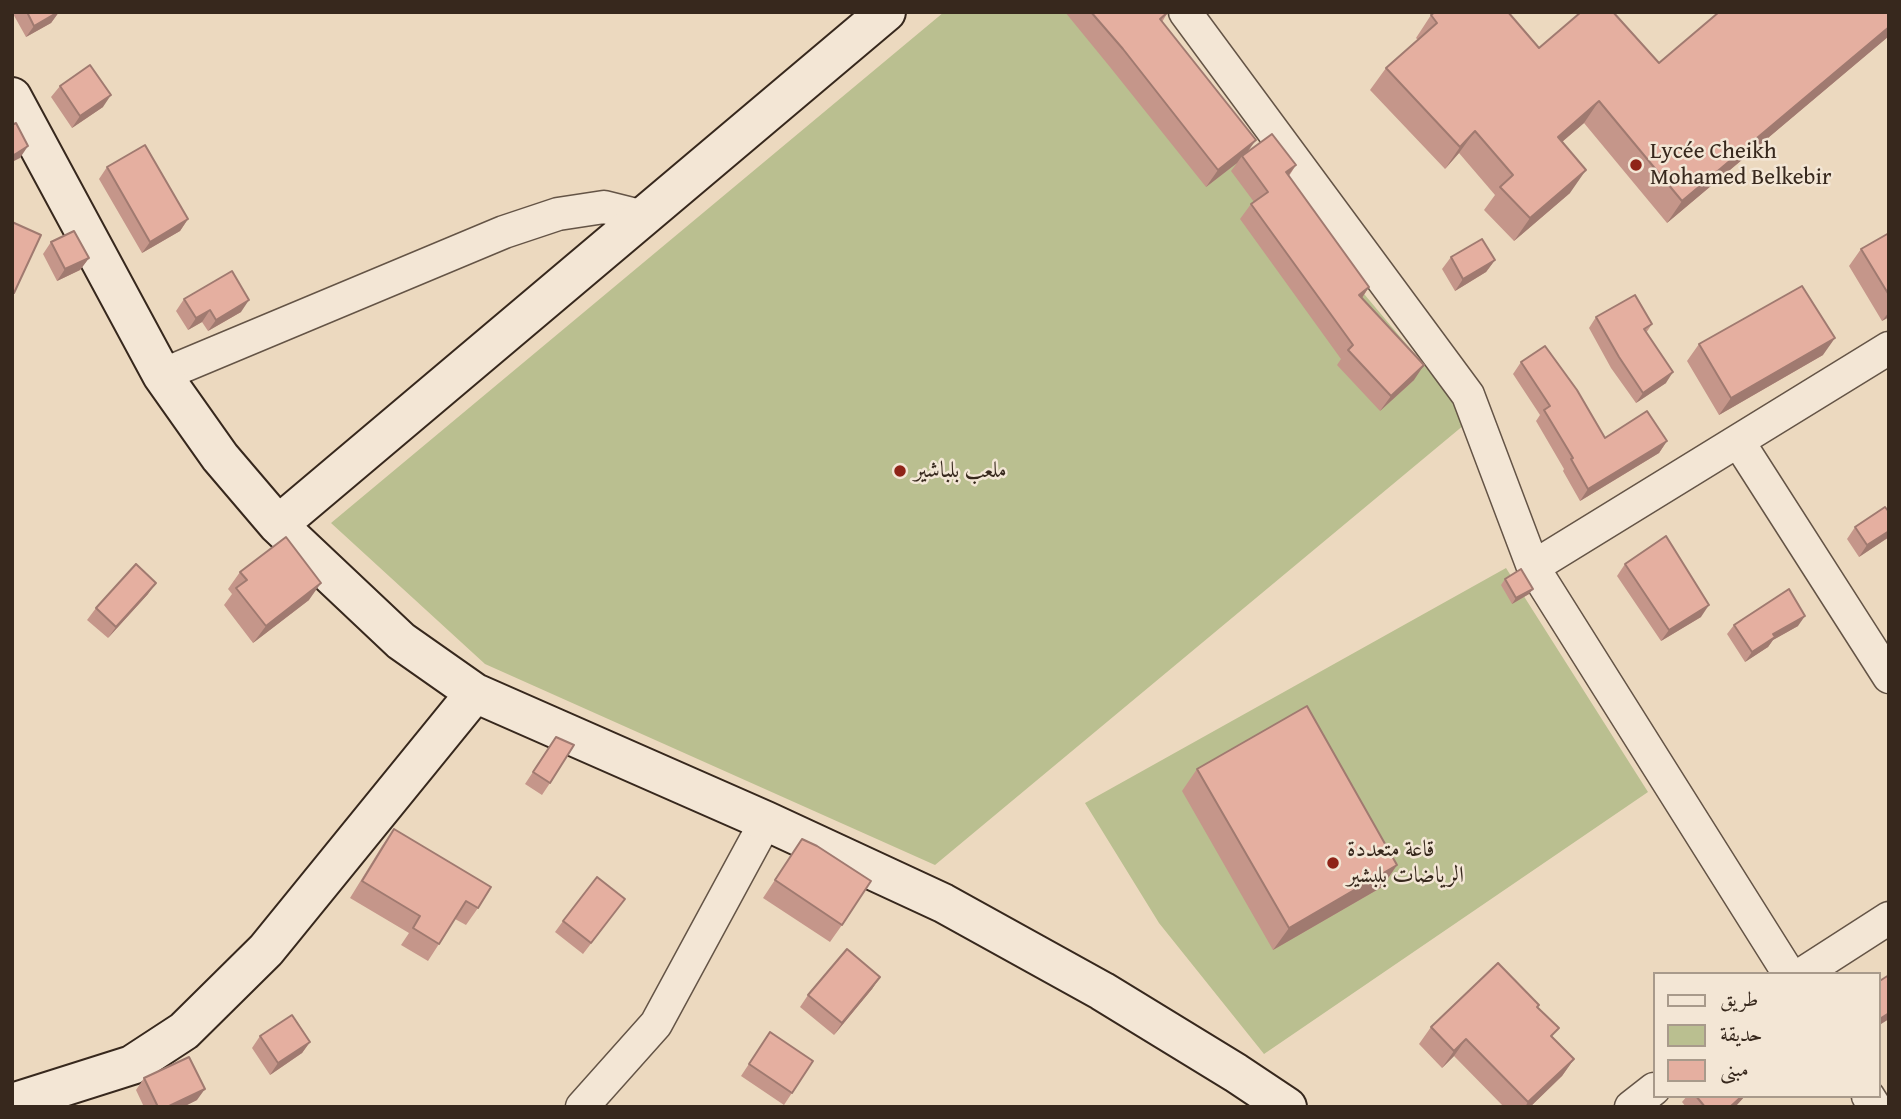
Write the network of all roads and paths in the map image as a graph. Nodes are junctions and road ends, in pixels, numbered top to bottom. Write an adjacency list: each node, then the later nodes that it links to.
1 (887, 12): 4 (street)
2 (1185, 12): 9 (street)
3 (12, 97): 6 (street)
4 (644, 216): 6 (street); 8 (street)
5 (1889, 348): 7 (street)
6 (162, 374): 8 (street)
7 (1738, 441): 9 (street); 10 (street)
8 (278, 525): 11 (street)
9 (1534, 567): 14 (street)
10 (1889, 677)
11 (475, 693): 12 (street); 17 (street)
12 (766, 821): 18 (street); 19 (street)
13 (1889, 918): 15 (street)
14 (1788, 972)
15 (1805, 972)
16 (1652, 1091): 20 (street)
17 (12, 1103)
18 (582, 1107)
19 (1287, 1107)
20 (1631, 1107)

